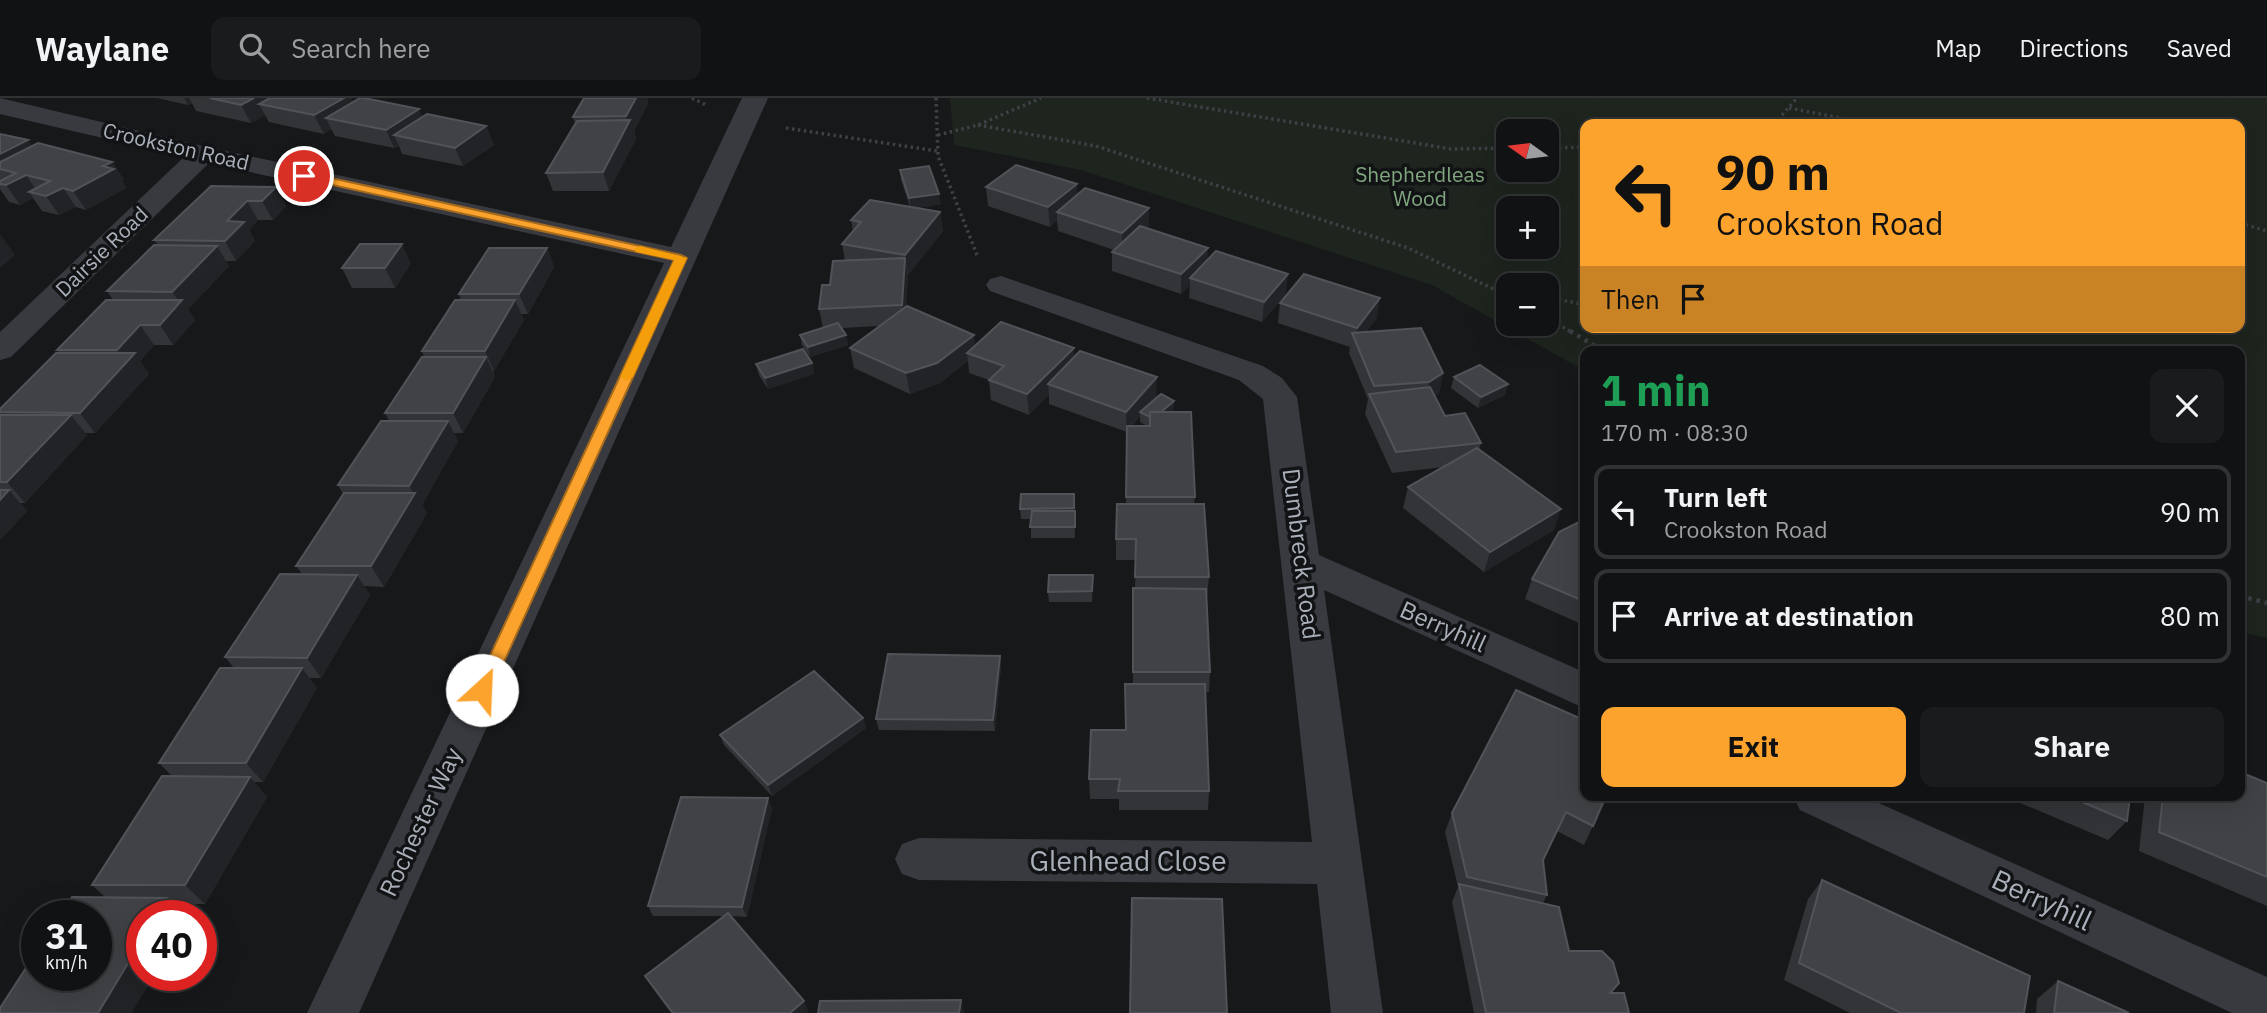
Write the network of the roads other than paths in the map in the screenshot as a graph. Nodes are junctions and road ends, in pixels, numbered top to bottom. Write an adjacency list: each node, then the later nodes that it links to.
1 (755, 98): 4 (street, Rochester Way)
2 (0, 106): 3 (street, Crookston Road)
3 (203, 154): 4 (street, Crookston Road); 6 (street, Dairsie Road)
4 (681, 258): 13 (street, Rochester Way)
5 (1001, 285): 7 (street, Dumbreck Road)
6 (0, 351)
7 (1301, 563): 8 (street, Berryhill); 11 (street, Dumbreck Road)
8 (1580, 689)
9 (1827, 801): 12 (street, Berryhill)
10 (919, 859): 11 (street, Glenhead Close)
11 (1338, 863): 14 (street, Dumbreck Road)
12 (2267, 1003)
13 (333, 1013)
14 (1356, 1013)

